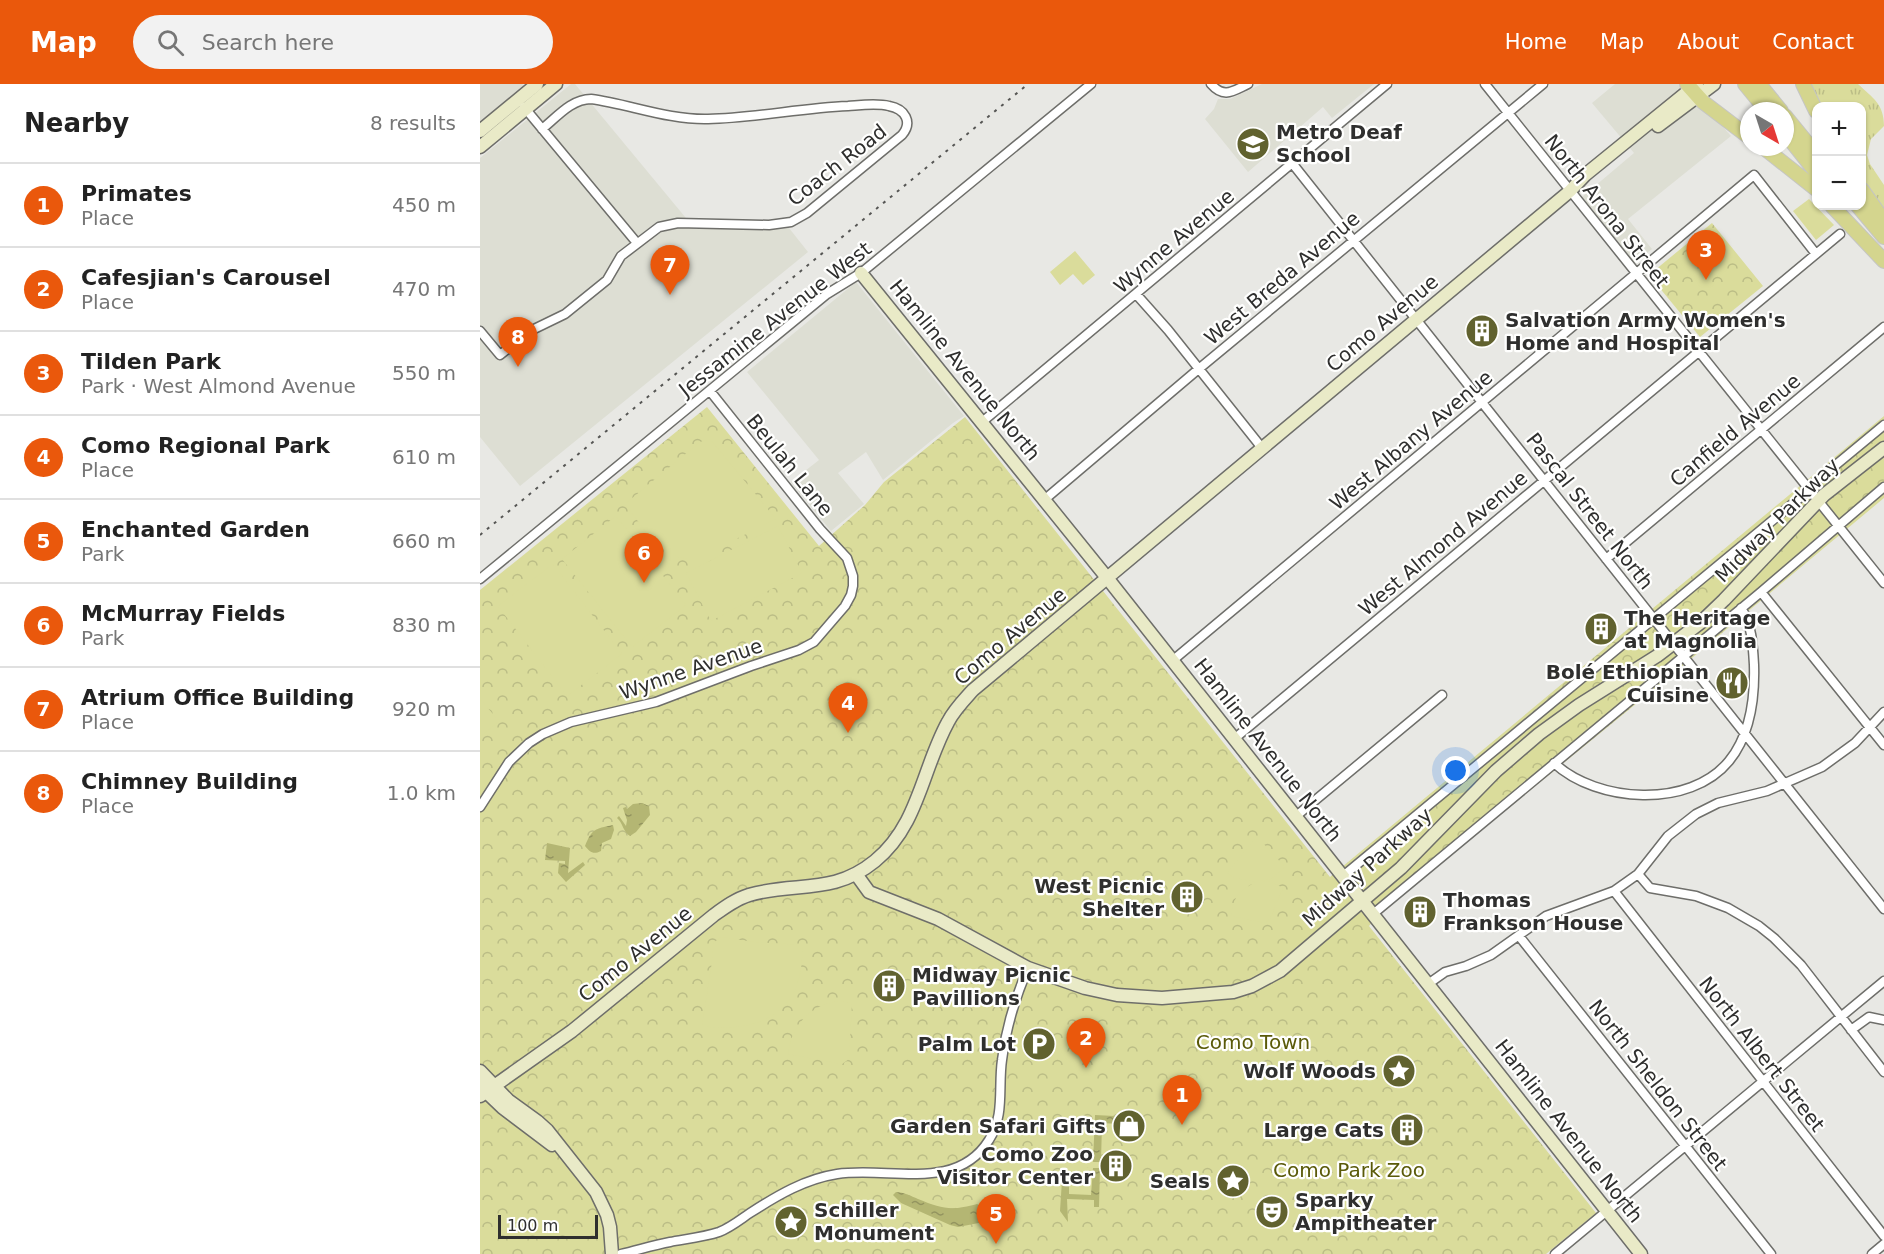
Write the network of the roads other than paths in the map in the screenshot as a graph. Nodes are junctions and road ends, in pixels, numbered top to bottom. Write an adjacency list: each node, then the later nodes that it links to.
1 (537, 84): 17 (street)
2 (556, 84): 17 (street)
3 (1091, 84): 42 (street, Jessamine Avenue West)
4 (1211, 84): 5 (street)
5 (1248, 84)
6 (1387, 84): 27 (street, Wynne Avenue)
7 (1485, 84): 18 (street, North Arona Street)
8 (1543, 84): 18 (street, West Breda Avenue)
9 (1714, 84): 13 (street, Como Avenue)
10 (1745, 84): 14 (main road)
11 (1759, 84): 15 (main road)
12 (1803, 84): 16 (main road)
13 (1693, 88): 21 (main road); 30 (street, Como Avenue)
14 (1760, 102)
15 (1774, 102)
16 (1812, 103)
17 (522, 104): 20 (street); 22 (street); 24 (street)
18 (1508, 112): 30 (street, North Arona Street); 38 (street, West Breda Avenue)
19 (1794, 127): 25 (main road)
20 (542, 129): 39 (street); 39 (street, Coach Road)
21 (1740, 129)
22 (480, 131)
23 (1794, 144): 28 (main road)
24 (480, 147)
25 (1812, 149)
26 (1774, 156): 29 (main road)
27 (1292, 163): 38 (street, Pascal Street North); 44 (street, Wynne Avenue)
28 (1812, 167)
29 (1812, 186)
30 (1570, 191): 43 (street, North Arona Street); 45 (street, Como Avenue)
31 (1866, 196): 35 (main road)
32 (1836, 210): 41 (main road)
33 (1846, 210): 41 (main road)
34 (1861, 210): 37 (main road)
35 (1884, 221)
36 (1840, 234): 40 (street, West Almond Avenue)
37 (1884, 237)
38 (1354, 240): 45 (street, Pascal Street North); 49 (street, West Breda Avenue)
39 (637, 243): 47 (street, Coach Road)
40 (1816, 254): 43 (street, West Albany Avenue); 48 (street, West Almond Avenue)
41 (1884, 260)
42 (861, 273): 50 (street, Jessamine Avenue West); 52 (street, Hamline Avenue North)
43 (1637, 273): 48 (street, North Arona Street); 51 (street, West Albany Avenue)
44 (1136, 294): 49 (street); 52 (street, Wynne Avenue)
45 (1417, 319): 51 (street, Pascal Street North); 55 (street, Como Avenue)
46 (1884, 327): 54 (street, Canfield Avenue)
47 (480, 331)
48 (1699, 350): 54 (street, North Arona Street); 57 (street, West Almond Avenue)
49 (1199, 369): 55 (street); 60 (street, West Breda Avenue)
50 (710, 391): 63 (street, Beulah Lane); 65 (street, Jessamine Avenue West)
51 (1483, 402): 57 (street, Pascal Street North); 73 (street, West Albany Avenue)
52 (982, 422): 60 (street, Hamline Avenue North)
53 (1884, 424): 59 (street)
54 (1761, 430): 59 (street, North Arona Street); 64 (street, Canfield Avenue)
55 (1262, 448): 66 (street, Como Avenue)
56 (1884, 448): 61 (street, Midway Parkway)
57 (1544, 479): 64 (street, Pascal Street North); 78 (street, West Almond Avenue)
58 (1884, 487): 62 (street)
59 (1808, 490): 61 (street, North Arona Street); 70 (street)
60 (1044, 500): 66 (street, Hamline Avenue North)
61 (1818, 501): 62 (street, North Arona Street); 71 (street, Midway Parkway)
62 (1839, 526): 67 (street, North Arona Street); 68 (street)
63 (847, 558): 82 (street, Wynne Avenue)
64 (1606, 559): 70 (street, Pascal Street North)
65 (480, 579)
66 (1108, 579): 73 (street, Hamline Avenue North); 84 (street, Como Avenue)
67 (1884, 583)
68 (1761, 592): 69 (street); 76 (street)
69 (1741, 608): 72 (street); 77 (street)
70 (1654, 619): 71 (street, Pascal Street North); 86 (street)
71 (1674, 644): 72 (street, Pascal Street North); 88 (street, Midway Parkway)
72 (1684, 656): 77 (street, Pascal Street North); 80 (street)
73 (1172, 661): 78 (street, Hamline Avenue North)
74 (1442, 695): 83 (street)
75 (1884, 712): 76 (street)
76 (1870, 728): 79 (street); 81 (street)
77 (1745, 733): 80 (street); 81 (street, Pascal Street North)
78 (1234, 739): 83 (street, Hamline Avenue North)
79 (1884, 745)
80 (1554, 763): 90 (street)
81 (1785, 784): 85 (street); 89 (street, Pascal Street North)
82 (480, 807)
83 (1296, 817): 86 (street, Hamline Avenue North)
84 (856, 874): 92 (street, Midway Parkway); 101 (street, Como Avenue)
85 (1638, 874): 87 (street); 95 (street)
86 (1343, 876): 88 (street, Hamline Avenue North)
87 (1614, 891): 91 (street); 100 (street, North Albert Street)
88 (1362, 899): 90 (street, Hamline Avenue North); 92 (street, Midway Parkway)
89 (1884, 909)
90 (1373, 914): 94 (street, Hamline Avenue North)
91 (1519, 936): 94 (street); 102 (street, North Sheldon Street)
92 (1028, 968): 107 (street)
93 (1884, 981): 95 (street)
94 (1428, 984): 103 (street, Hamline Avenue North)
95 (1841, 1017): 97 (street); 100 (street)
96 (1884, 1020): 97 (street)
97 (1851, 1030): 99 (street)
98 (480, 1071): 101 (street)
99 (1884, 1072)
100 (1762, 1082): 102 (street); 104 (street, North Albert Street)
101 (485, 1090): 106 (street)
102 (1685, 1146): 103 (street); 110 (street, North Sheldon Street)
103 (1607, 1210): 108 (street); 109 (street, Hamline Avenue North)
104 (1884, 1236)
105 (1884, 1244): 111 (street)
106 (612, 1254)
107 (621, 1254)
108 (1555, 1254)
109 (1641, 1254)
110 (1771, 1254)
111 (1872, 1254)

